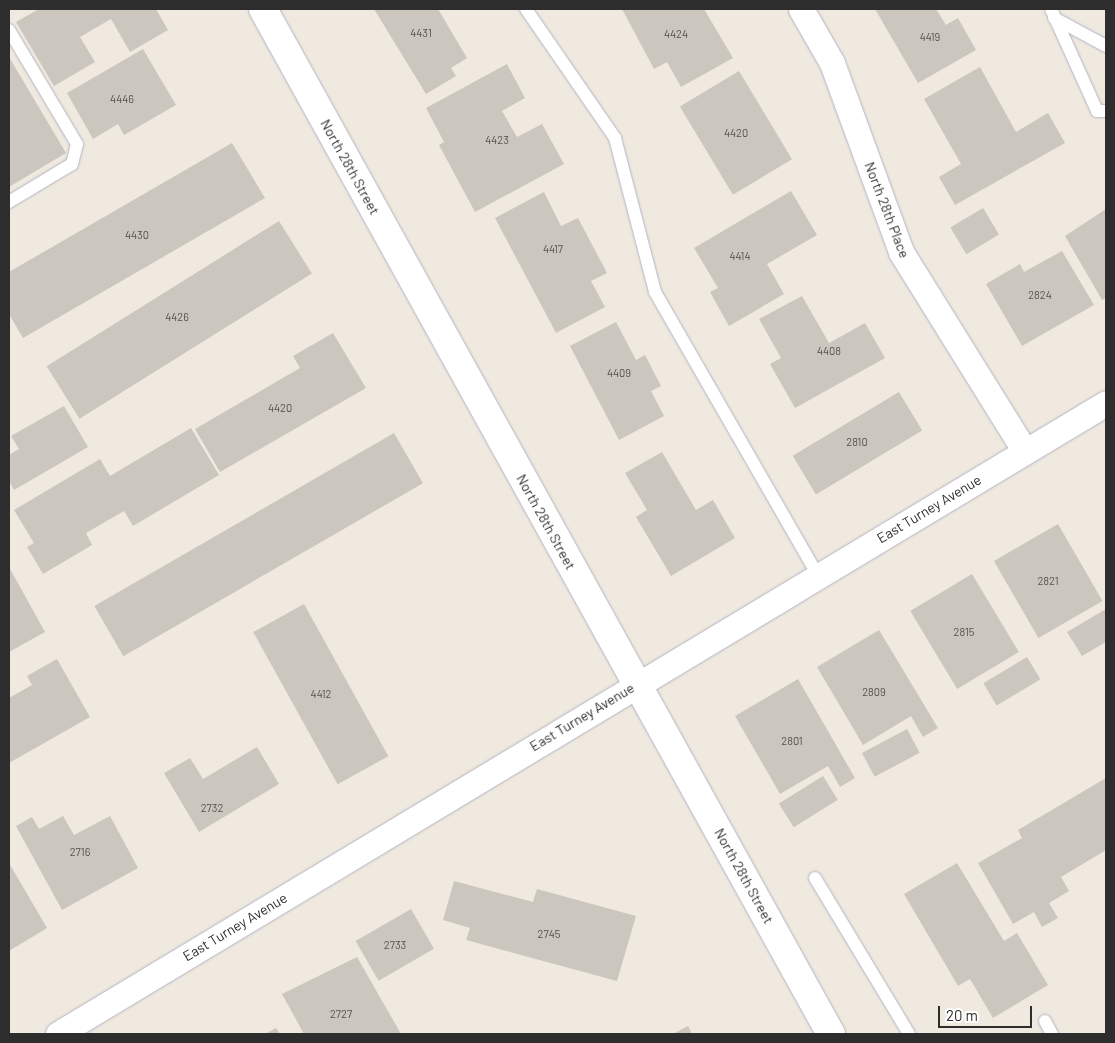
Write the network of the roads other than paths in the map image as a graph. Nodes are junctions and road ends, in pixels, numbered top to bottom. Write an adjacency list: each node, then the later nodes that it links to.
1 (263, 9): 12 (street, North 28th Street)
2 (526, 9): 11 (lane)
3 (801, 9): 10 (street, North 28th Place)
4 (1052, 13): 6 (lane); 7 (lane)
5 (9, 30): 8 (lane)
6 (1106, 46)
7 (1106, 111)
8 (9, 202)
9 (1106, 403): 10 (street, East Turney Avenue)
10 (1025, 451): 11 (street, East Turney Avenue)
11 (818, 576): 12 (street, East Turney Avenue)
12 (636, 684): 15 (street, East Turney Avenue); 16 (street, North 28th Street)
13 (815, 878): 17 (lane)
14 (1045, 1022): 18 (lane)
15 (58, 1034)
16 (831, 1034)
17 (909, 1034)
18 (1052, 1034)

